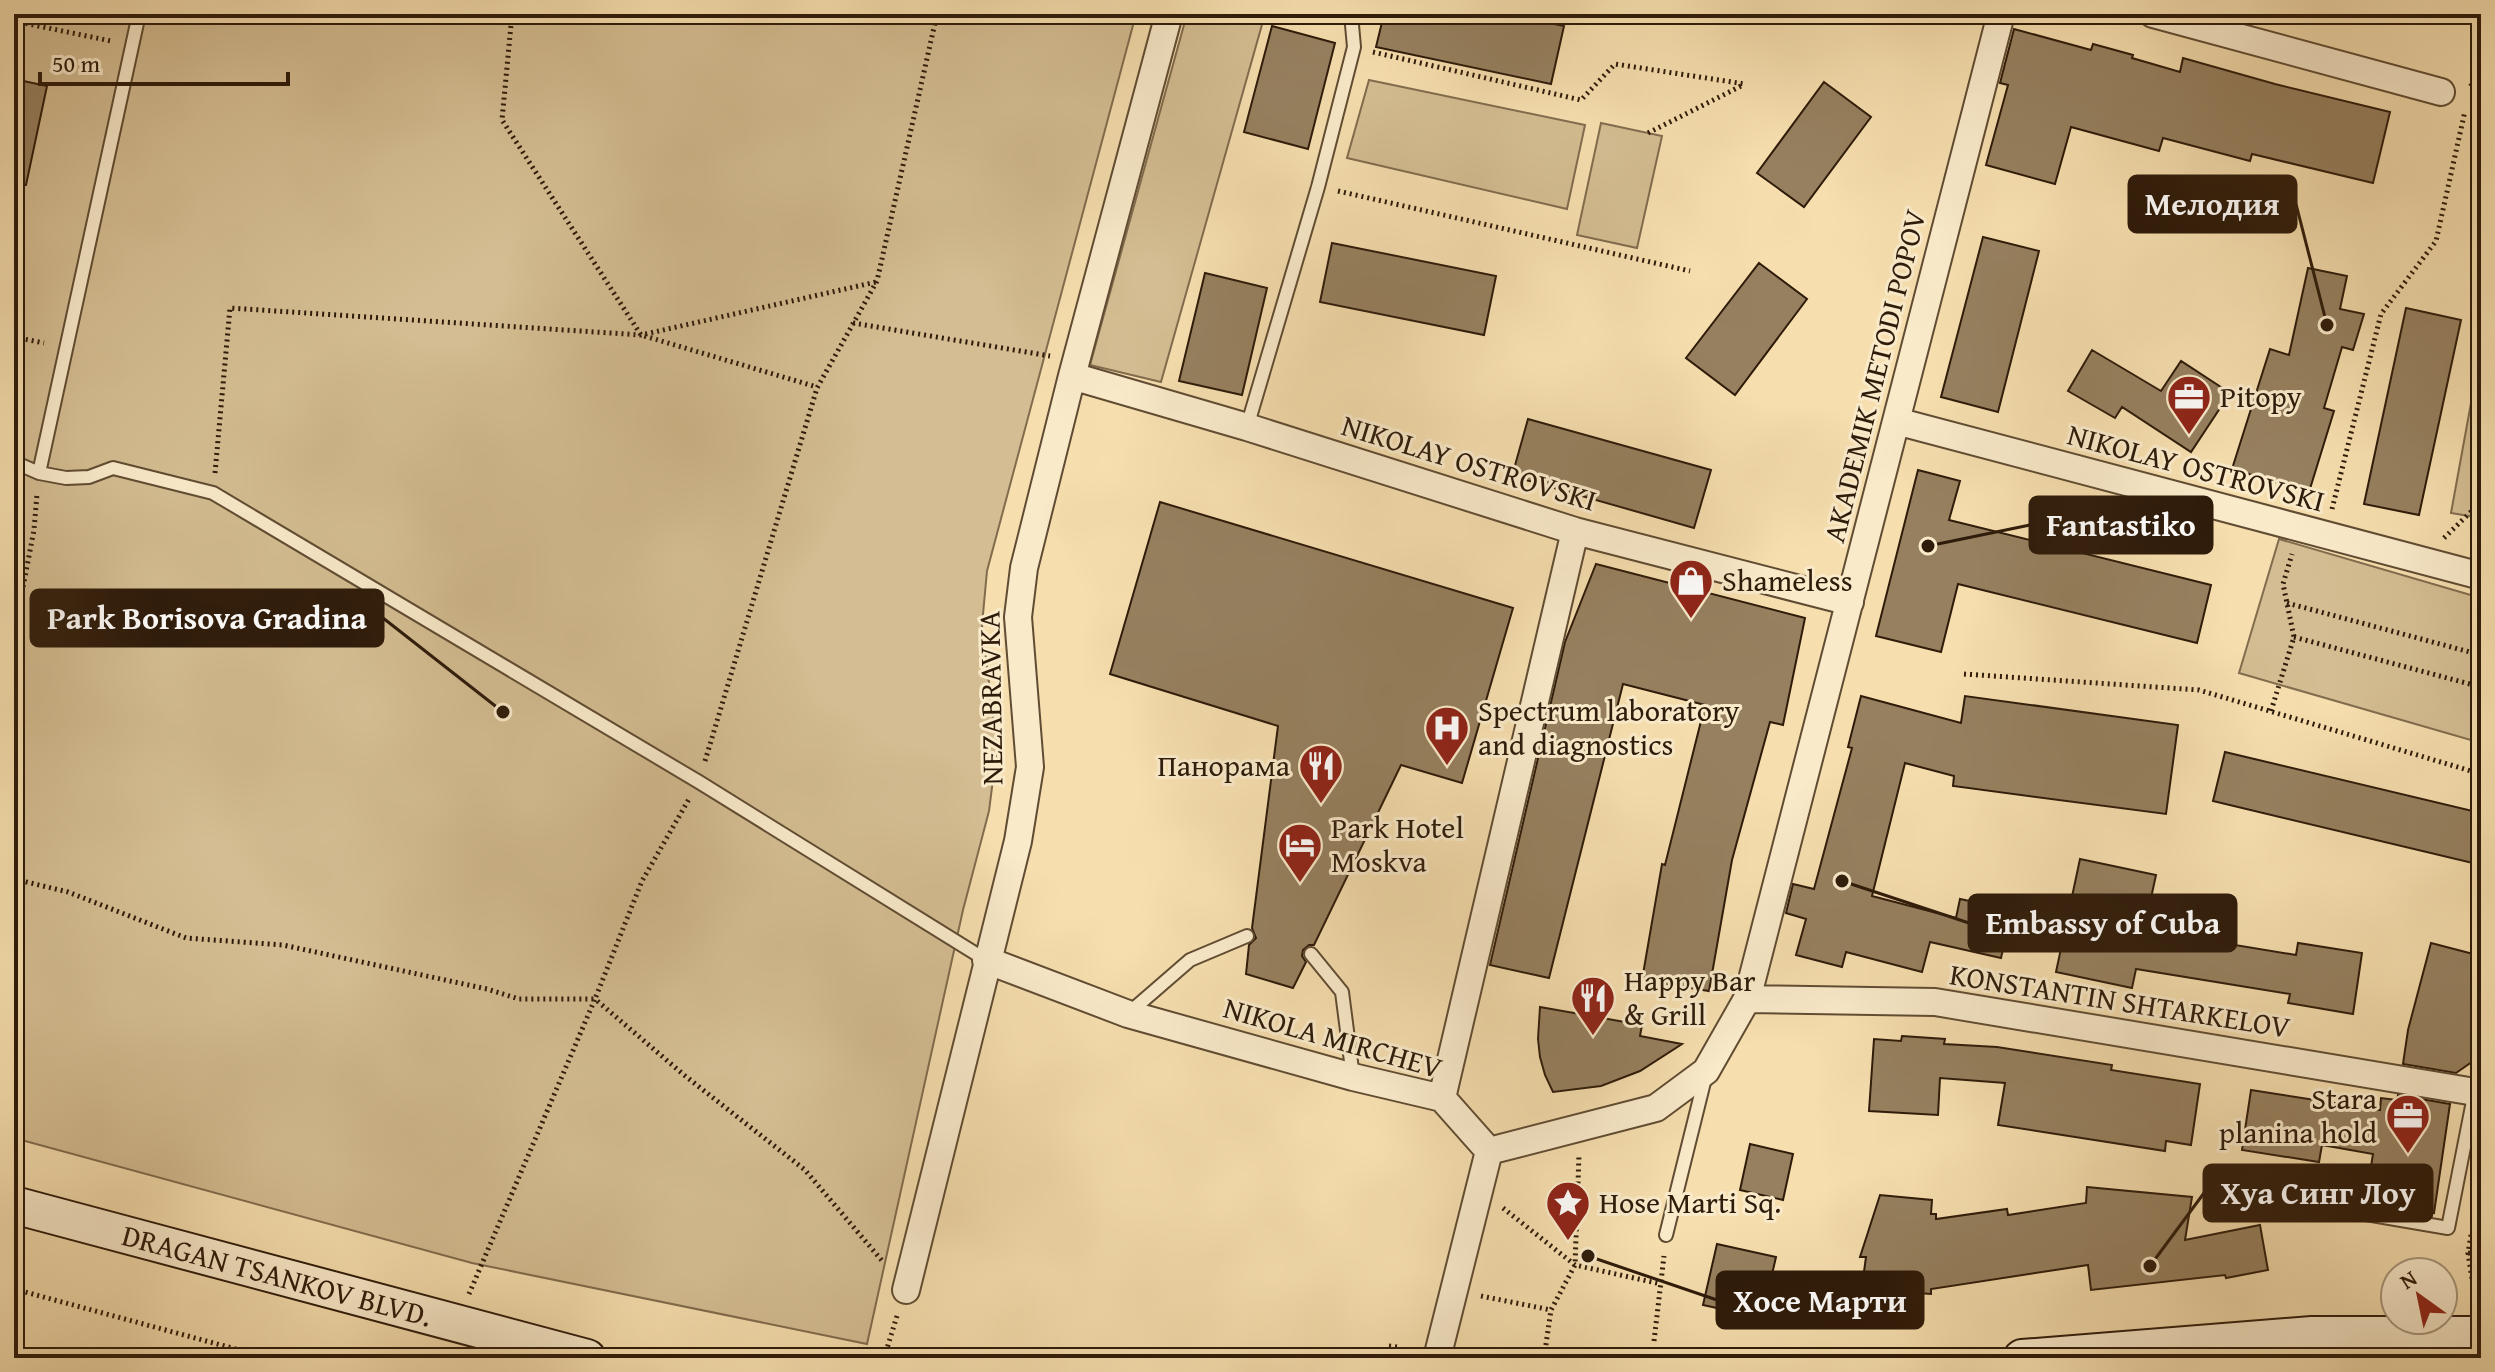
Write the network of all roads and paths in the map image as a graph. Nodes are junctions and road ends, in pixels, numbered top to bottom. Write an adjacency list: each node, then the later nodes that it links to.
1 (139, 14): 10 (lane)
2 (512, 14): 18 (path)
3 (937, 14): 16 (path)
4 (1169, 14): 21 (street, NEZABRAVKA)
5 (1351, 14): 11 (lane)
6 (2001, 14): 23 (street, AKADEMIK METODI POPOV)
7 (2153, 14): 12 (street)
8 (14, 21): 10 (path)
9 (2481, 40): 30 (path)
10 (132, 45): 26 (lane)
11 (1354, 47): 13 (path); 14 (lane)
12 (2441, 92)
13 (1648, 133)
14 (1318, 187): 15 (path); 24 (lane)
15 (1690, 271)
16 (877, 281): 17 (path); 18 (path)
17 (853, 323): 21 (path); 22 (path)
18 (641, 335): 22 (path); 27 (path)
19 (14, 337): 20 (path)
20 (51, 344)
21 (1074, 368): 24 (street, NIKOLAY OSTROVSKI); 47 (street, NEZABRAVKA)
22 (817, 388): 43 (path)
23 (1896, 421): 30 (street, NIKOLAY OSTROVSKI); 33 (street, AKADEMIK METODI POPOV)
24 (1247, 427): 29 (street, NIKOLAY OSTROVSKI)
25 (14, 462): 26 (lane)
26 (39, 473): 27 (lane); 35 (path)
27 (213, 493): 43 (lane)
28 (2481, 502): 31 (path)
29 (1575, 531): 33 (street, NIKOLAY OSTROVSKI); 54 (street)
30 (2313, 532): 31 (street, NIKOLAY OSTROVSKI); 34 (path)
31 (2421, 560): 32 (street, NIKOLAY OSTROVSKI)
32 (2481, 576)
33 (1850, 602): 49 (street, AKADEMIK METODI POPOV)
34 (2287, 603): 36 (path); 37 (path)
35 (14, 634)
36 (2294, 637): 39 (path); 40 (path)
37 (2481, 655)
38 (1964, 674): 40 (path)
39 (2481, 687)
40 (2271, 711): 42 (path)
41 (2481, 762): 42 (path)
42 (2480, 773)
43 (699, 782): 47 (lane); 48 (path)
44 (14, 879): 48 (path)
45 (1247, 936): 50 (lane)
46 (1311, 954): 52 (lane)
47 (986, 960): 50 (street, NIKOLA MIRCHEV); 65 (street, NEZABRAVKA)
48 (595, 999): 65 (path); 68 (path)
49 (1747, 999): 51 (street, AKADEMIK METODI POPOV); 53 (street, KONSTANTIN SHTARKELOV)
50 (1128, 1014): 52 (street, NIKOLA MIRCHEV)
51 (1706, 1071): 55 (street, AKADEMIK METODI POPOV); 60 (lane, AKADEMIK METODI POPOV)
52 (1353, 1077): 54 (street, NIKOLA MIRCHEV)
53 (2479, 1085): 59 (lane)
54 (1442, 1098): 55 (street, NIKOLA MIRCHEV)
55 (1489, 1151): 57 (street)
56 (1578, 1169): 63 (path)
57 (1479, 1189): 63 (path); 66 (street)
58 (14, 1205): 68 (main road, DRAGAN TSANKOV BLVD.)
59 (2366, 1214)
60 (1666, 1235)
61 (2468, 1253): 62 (path)
62 (2481, 1254)
63 (1575, 1265): 67 (path); 70 (path)
64 (14, 1289): 75 (path)
65 (906, 1290): 77 (path)
66 (1454, 1290): 67 (path); 78 (street)
67 (1551, 1310): 73 (path)
68 (458, 1325): 76 (main road, DRAGAN TSANKOV BLVD.)
69 (2481, 1335): 80 (main road)
70 (1654, 1341)
71 (1389, 1346): 72 (path)
72 (1398, 1347)
73 (1545, 1351)
74 (1477, 1353): 79 (path)
75 (266, 1358)
76 (587, 1358)
77 (884, 1358)
78 (1437, 1358)
79 (1502, 1358)
80 (2022, 1358)

